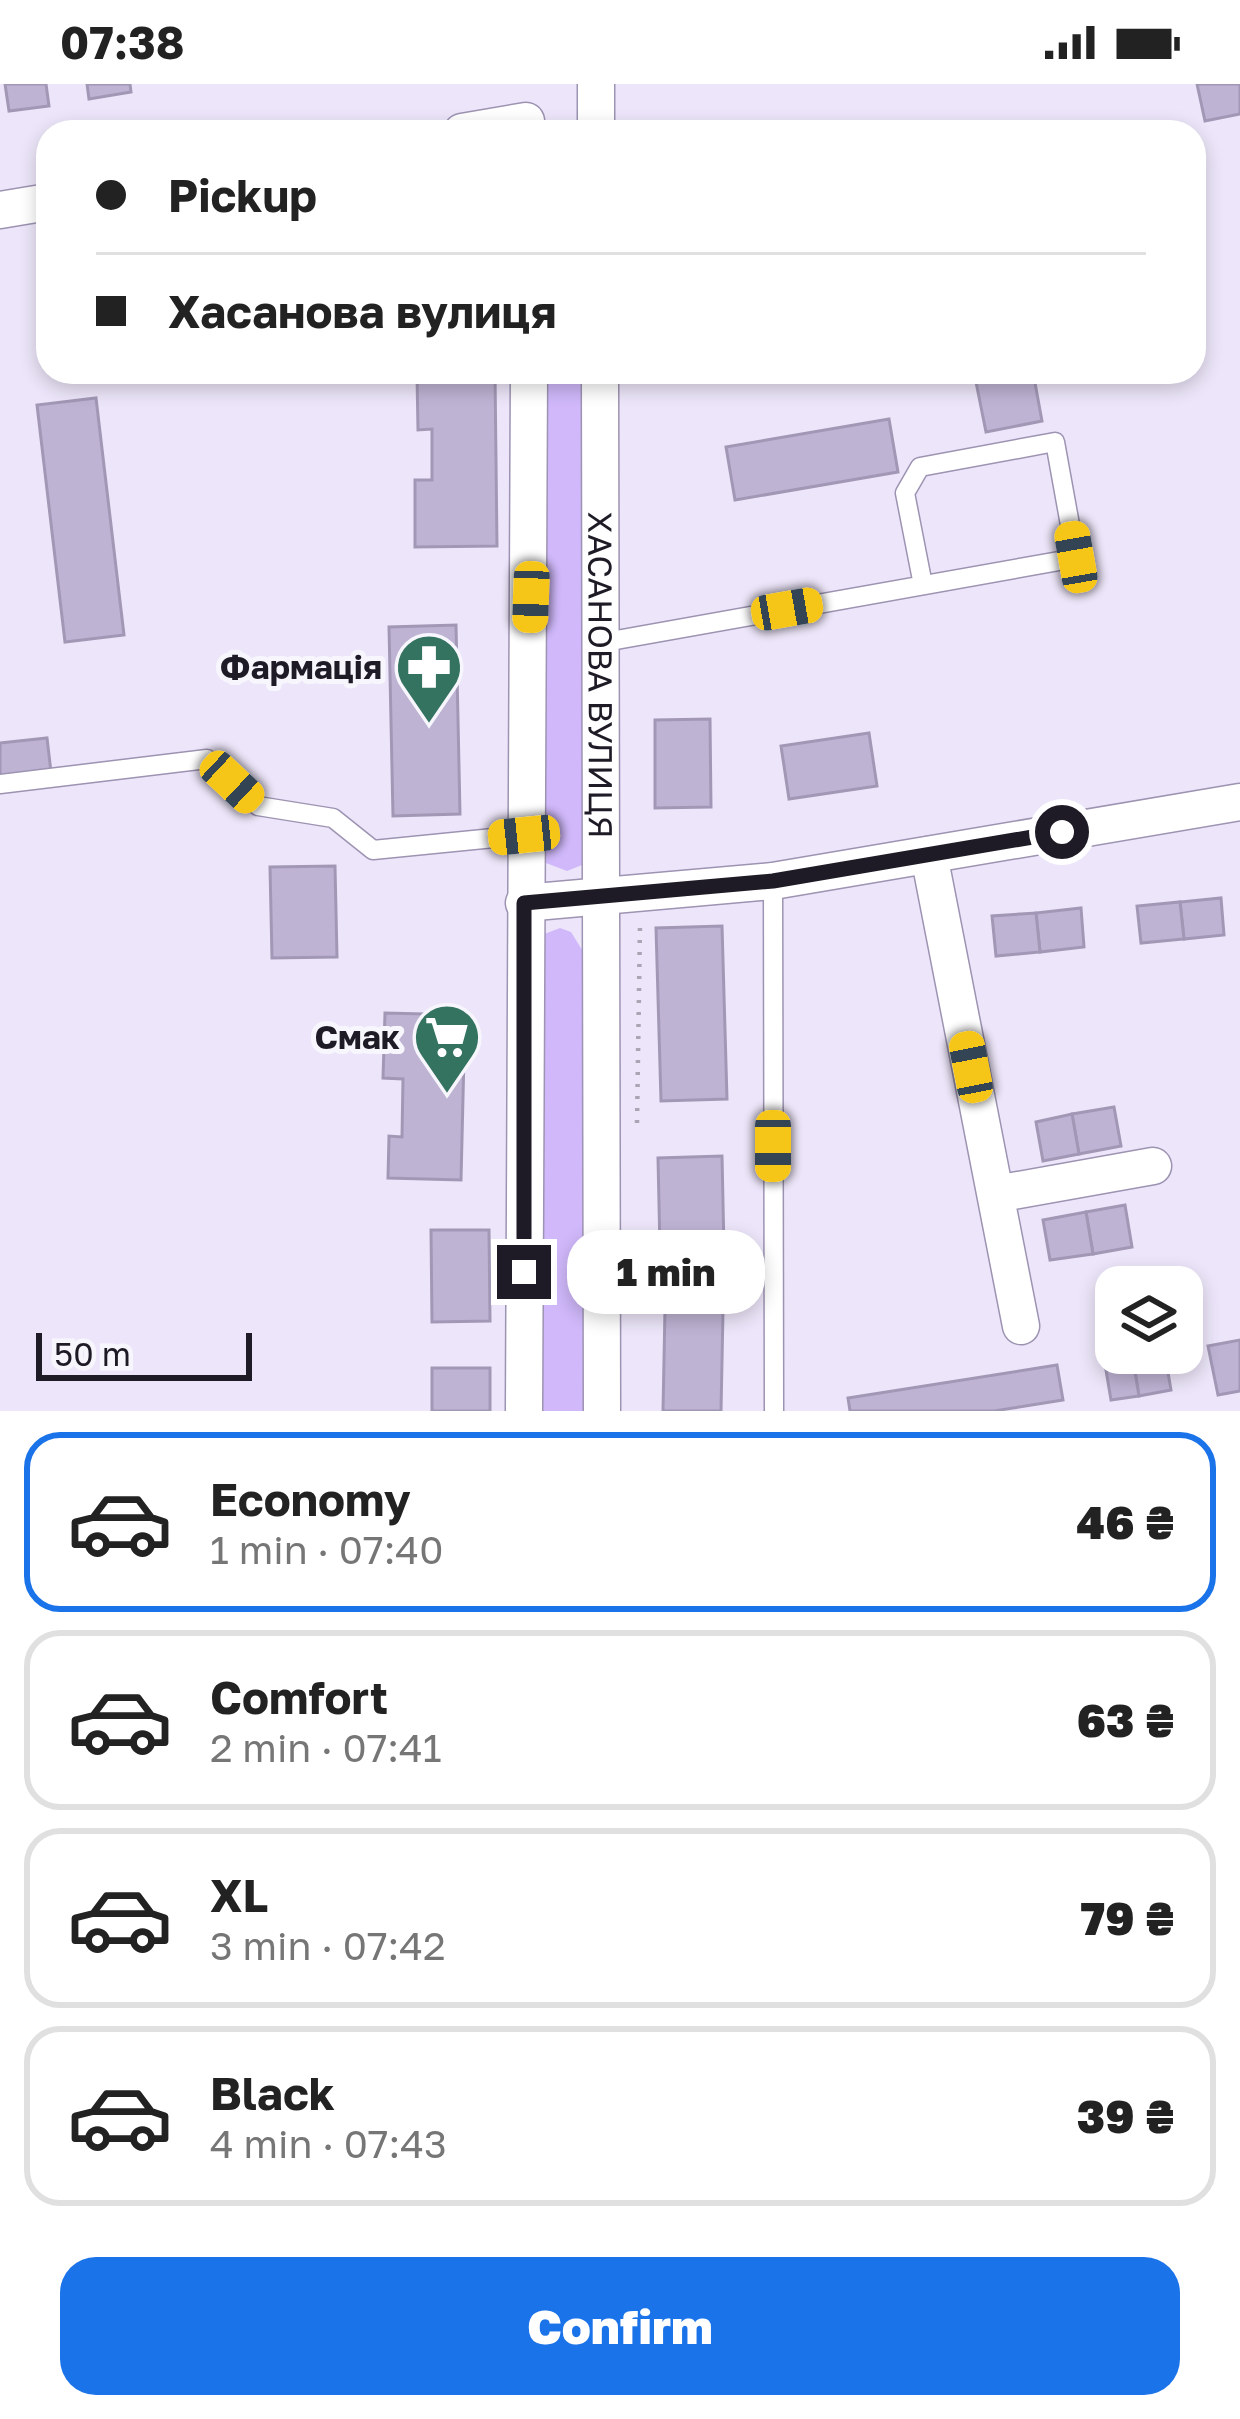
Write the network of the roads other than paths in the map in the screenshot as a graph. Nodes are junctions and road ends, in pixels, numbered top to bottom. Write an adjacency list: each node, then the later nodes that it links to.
1 (526, 84): 3 (street)
2 (596, 84): 4 (street)
3 (526, 120)
4 (596, 120)
5 (36, 204): 6 (street)
6 (0, 210)
7 (529, 384): 13 (street)
8 (600, 384): 10 (street, ХАСАНОВА ВУЛИЦЯ)
9 (923, 585): 9 (lane); 10 (lane)
10 (605, 641): 16 (street, ХАСАНОВА ВУЛИЦЯ)
11 (0, 784): 13 (lane)
12 (1240, 802): 14 (street)
13 (524, 835): 17 (street)
14 (929, 855): 15 (street); 19 (street)
15 (773, 881): 16 (street); 23 (lane)
16 (602, 895): 17 (street); 22 (street, ХАСАНОВА ВУЛИЦЯ)
17 (524, 903): 21 (street)
18 (1154, 1166): 19 (street)
19 (996, 1194): 20 (street)
20 (1021, 1326)
21 (524, 1411)
22 (602, 1411)
23 (774, 1411)

